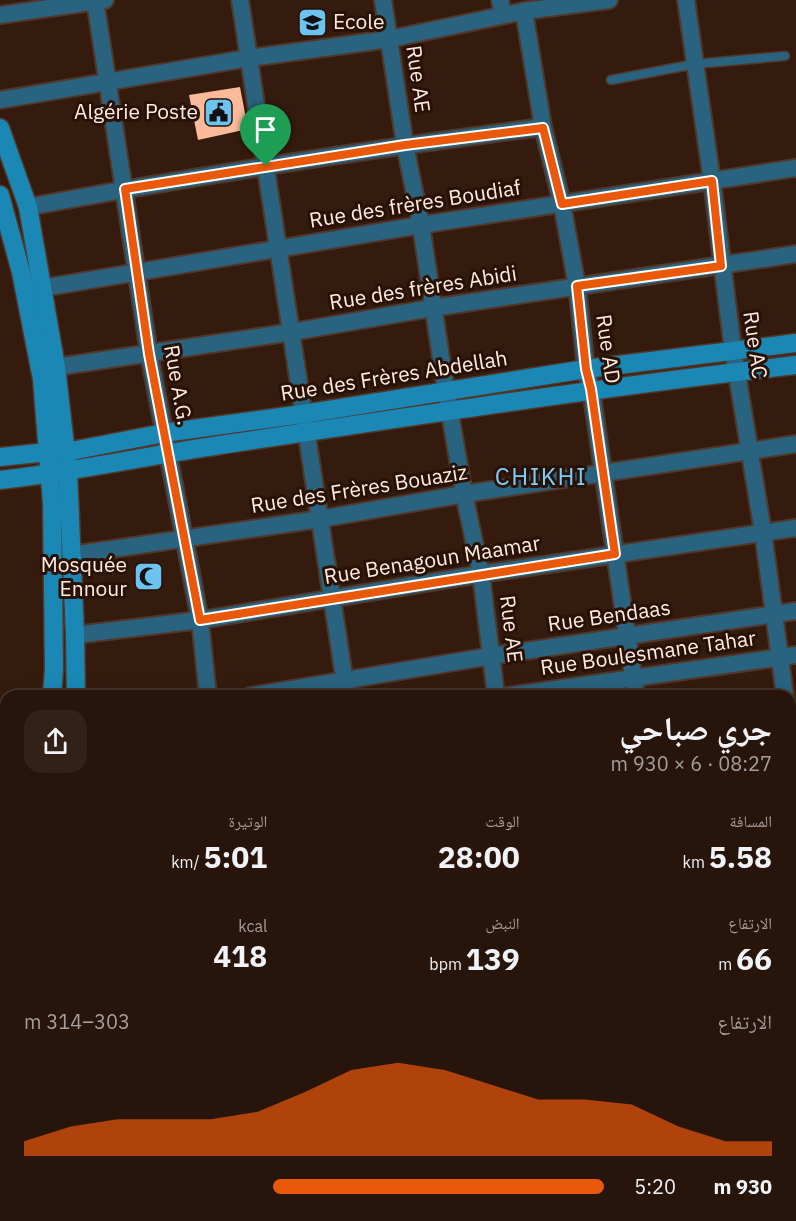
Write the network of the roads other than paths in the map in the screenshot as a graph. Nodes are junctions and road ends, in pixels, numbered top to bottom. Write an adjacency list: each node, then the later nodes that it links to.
1 (240, 0): 11 (street)
2 (384, 0): 9 (street, Rue AE)
3 (606, 0): 7 (street)
4 (686, 0): 12 (street, Rue AC)
5 (99, 1): 8 (street); 14 (street, Rue A.G.)
6 (502, 8): 7 (street); 9 (street)
7 (524, 11): 17 (street, Rue AD)
8 (0, 15)
9 (390, 39): 11 (street); 18 (street, Rue AE)
10 (785, 56): 12 (lane)
11 (249, 58): 14 (street); 19 (street)
12 (695, 64): 13 (lane); 21 (street, Rue AC)
13 (611, 80)
14 (108, 82): 15 (street); 22 (street, Rue A.G.)
15 (0, 100)
16 (0, 128): 25 (main road)
17 (543, 128): 18 (street); 24 (street, Rue AD)
18 (405, 145): 19 (street); 26 (street, Rue AE)
19 (266, 166): 22 (street); 27 (street)
20 (796, 168): 21 (street, Rue des frères Boudiaf)
21 (712, 181): 24 (street, Rue des frères Boudiaf); 29 (street, Rue AC)
22 (125, 189): 25 (street); 30 (street, Rue A.G.)
23 (0, 195): 50 (main road)
24 (562, 204): 26 (street, Rue des frères Boudiaf); 31 (street, Rue AD)
25 (28, 207): 32 (main road)
26 (421, 225): 27 (street, Rue des frères Boudiaf); 33 (street, Rue AE)
27 (279, 248): 30 (street, Rue des frères Boudiaf); 34 (street)
28 (796, 254): 29 (street, Rue des frères Abidi)
29 (721, 266): 31 (street, Rue des frères Abidi); 36 (street, Rue AC)
30 (136, 272): 32 (street, Rue des frères Boudiaf); 37 (street, Rue A.G.)
31 (577, 286): 33 (street, Rue des frères Abidi); 40 (street, Rue AD)
32 (42, 288): 39 (main road)
33 (432, 308): 34 (street, Rue des frères Abidi); 43 (street, Rue AE)
34 (292, 332): 37 (street, Rue des frères Abidi); 45 (street)
35 (796, 343): 36 (main road, Rue des Frères Abdellah)
36 (733, 350): 40 (main road, Rue des Frères Abdellah); 41 (street, Rue AC)
37 (149, 354): 39 (street, Rue des frères Abidi); 47 (street, Rue A.G.)
38 (796, 365): 41 (main road, Rue des Frères Abdellah)
39 (56, 367): 51 (main road)
40 (586, 369): 42 (street, Rue AD); 43 (main road, Rue des Frères Abdellah)
41 (736, 372): 42 (main road, Rue des Frères Abdellah); 49 (street, Rue AC)
42 (591, 389): 44 (main road, Rue des Frères Abdellah); 55 (street, Rue AD)
43 (446, 391): 44 (street, Rue AE); 45 (main road, Rue des Frères Abdellah)
44 (450, 412): 46 (main road, Rue des Frères Abdellah); 58 (street, Rue AE)
45 (303, 414): 46 (street); 47 (main road, Rue des Frères Abdellah)
46 (305, 432): 52 (main road, Rue des Frères Abdellah); 59 (street)
47 (164, 433): 51 (main road, Rue des Frères Abdellah); 52 (street, Rue A.G.)
48 (796, 444): 49 (street, Rue des Frères Bouaziz)
49 (748, 450): 55 (street, Rue des Frères Bouaziz); 61 (street, Rue AC)
50 (48, 452): 51 (main road, Rue des Frères Abdellah); 53 (main road, Rue des Frères Abdellah); 56 (main road)
51 (66, 452): 54 (main road)
52 (168, 453): 54 (main road, Rue des Frères Abdellah); 62 (street, Rue A.G.)
53 (0, 457)
54 (68, 472): 56 (main road, Rue des Frères Abdellah); 64 (main road)
55 (603, 473): 58 (street, Rue des Frères Bouaziz); 63 (street, Rue AD)
56 (48, 475): 57 (main road, Rue des Frères Abdellah); 77 (main road)
57 (0, 480)
58 (464, 494): 59 (street, Rue des Frères Bouaziz); 65 (street, Rue AE)
59 (320, 519): 62 (street, Rue des Frères Bouaziz); 66 (street)
60 (796, 528): 61 (street, Rue Benagoun Maamar)
61 (763, 532): 63 (street, Rue Benagoun Maamar); 68 (street, Rue AC)
62 (184, 539): 64 (street, Rue des Frères Bouaziz); 69 (street, Rue A.G.)
63 (615, 554): 65 (street, Rue Benagoun Maamar); 71 (street, Rue AD)
64 (71, 555): 70 (main road)
65 (481, 574): 66 (street, Rue Benagoun Maamar); 73 (street, Rue AE)
66 (331, 600): 69 (street, Rue Benagoun Maamar); 75 (street)
67 (796, 611): 68 (street, Rue Bendaas)
68 (773, 615): 71 (street, Rue Bendaas); 74 (street, Rue AC)
69 (200, 620): 70 (street, Rue Benagoun Maamar); 79 (street, Rue A.G.)
70 (75, 635): 78 (main road)
71 (627, 636): 73 (street, Rue Bendaas); 76 (street, Rue AD)
72 (796, 655): 74 (street, Rue Boulesmane Tahar)
73 (491, 656): 75 (street, Rue Bendaas); 81 (street, Rue AE)
74 (779, 657): 76 (street, Rue Boulesmane Tahar); 83 (street, Rue AC)
75 (346, 688): 80 (street, Rue Bendaas)
76 (635, 688): 82 (street, Rue Boulesmane Tahar)
77 (52, 690)
78 (76, 690)
79 (207, 690)
80 (322, 690)
81 (495, 690)
82 (603, 690)
83 (784, 690)

